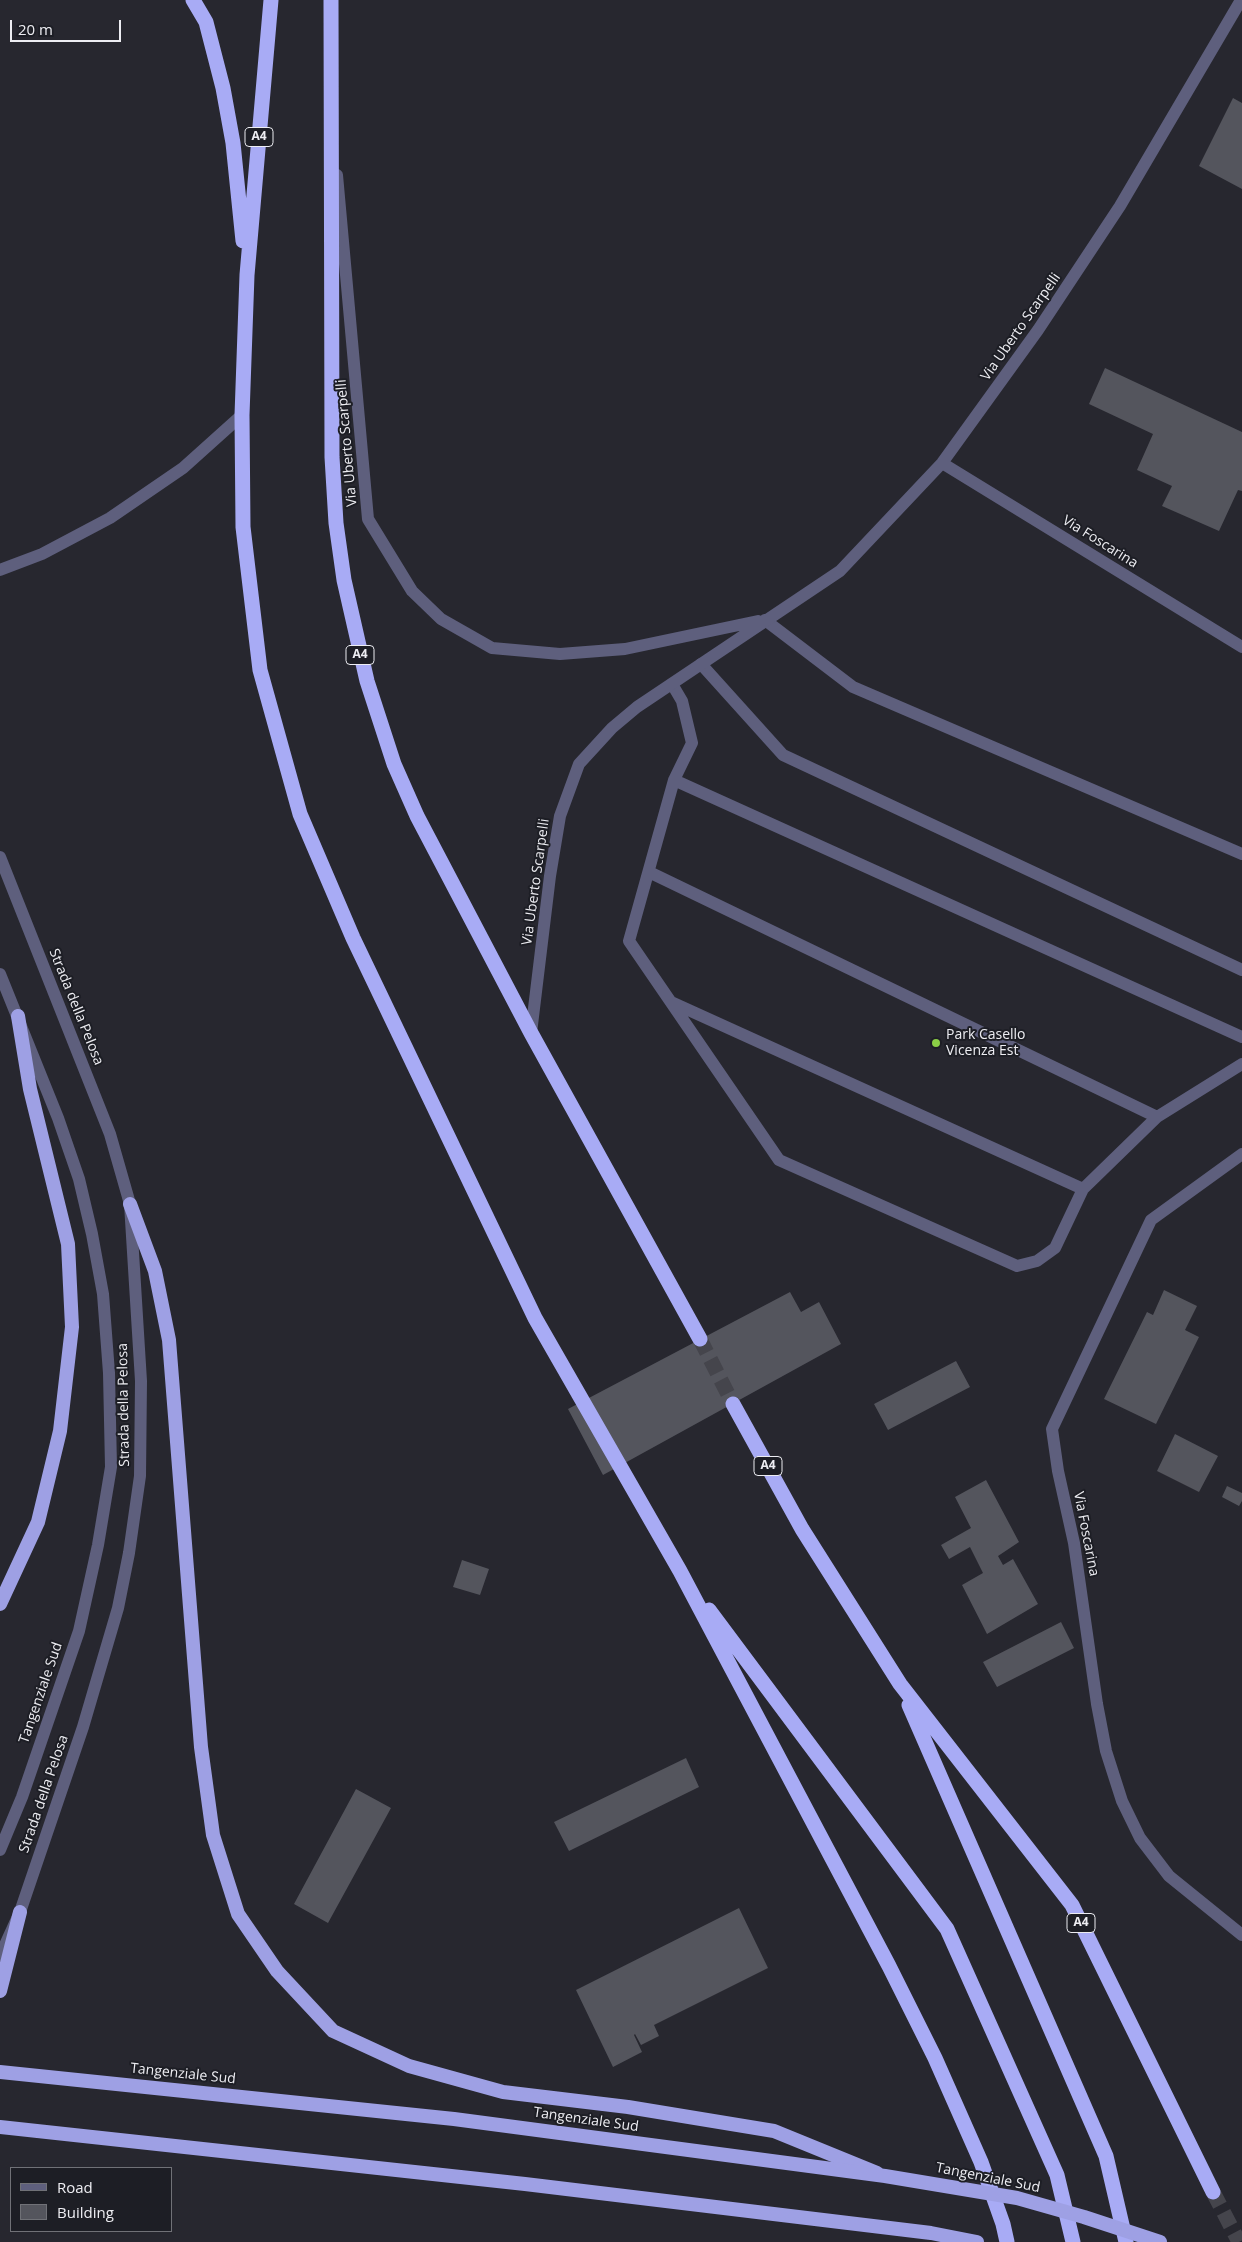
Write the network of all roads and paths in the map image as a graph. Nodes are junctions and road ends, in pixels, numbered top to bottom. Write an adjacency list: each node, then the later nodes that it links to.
1 (193, 0): 6 (highway)
2 (271, 0): 6 (highway, A4)
3 (331, 0): 5 (highway, A4)
4 (1241, 0): 8 (street, Via Uberto Scarpelli)
5 (332, 116): 10 (street, Via Uberto Scarpelli); 22 (highway, A4)
6 (247, 275): 7 (highway)
7 (242, 415): 9 (street); 31 (highway)
8 (942, 463): 10 (street, Via Uberto Scarpelli); 11 (street, Via Foscarina)
9 (0, 570)
10 (765, 620): 12 (street, Via Uberto Scarpelli); 15 (street)
11 (1242, 647)
12 (701, 664): 13 (street, Via Uberto Scarpelli); 18 (street)
13 (672, 684): 14 (street); 22 (street, Via Uberto Scarpelli)
14 (674, 780): 17 (street); 23 (street)
15 (1242, 854)
16 (0, 856): 28 (street, Strada della Pelosa)
17 (649, 872): 20 (street); 25 (street)
18 (1242, 970)
19 (0, 974): 21 (street, Strada della Pelosa)
20 (671, 1002): 27 (street); 27 (street)
21 (18, 1016): 32 (highway); 33 (street, Strada della Pelosa)
22 (532, 1033): 29 (highway, A4)
23 (1242, 1037)
24 (1242, 1064): 25 (street)
25 (1157, 1117): 27 (street)
26 (1242, 1154): 37 (street, Via Foscarina)
27 (1083, 1189)
28 (130, 1204): 36 (street, Strada della Pelosa); 42 (highway, bridge)
29 (700, 1339)
30 (733, 1404): 34 (highway, A4)
31 (680, 1571): 45 (highway); 46 (highway)
32 (0, 1604)
33 (79, 1631): 35 (street, Tangenziale Sud)
34 (900, 1684): 43 (highway, A4); 47 (highway)
35 (0, 1850)
36 (20, 1912): 38 (street, Strada della Pelosa); 39 (highway)
37 (1242, 1935)
38 (0, 1956)
39 (0, 1991)
40 (0, 2072): 42 (highway, Tangenziale Sud, bridge)
41 (0, 2127): 44 (highway)
42 (885, 2176): 48 (highway, Tangenziale Sud, bridge)
43 (1213, 2192)
44 (977, 2242)
45 (1007, 2242)
46 (1073, 2242)
47 (1126, 2242)
48 (1160, 2242)

